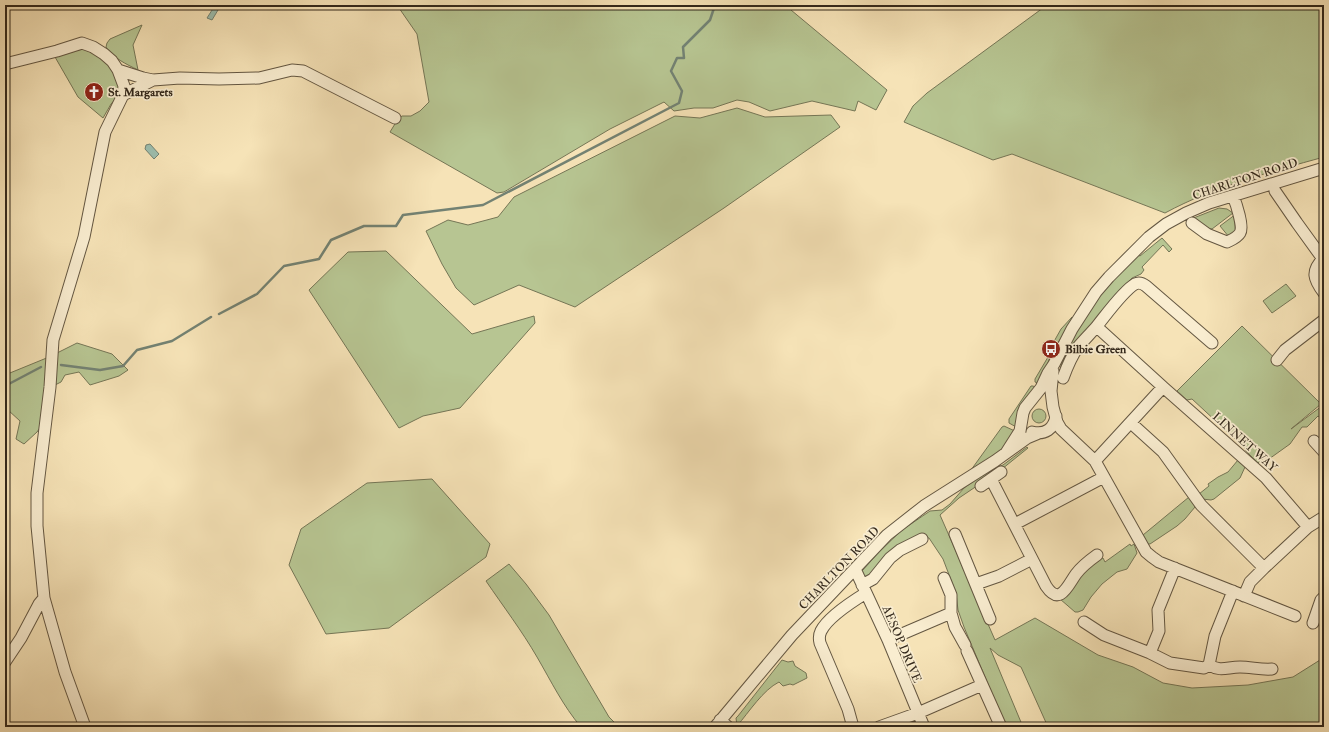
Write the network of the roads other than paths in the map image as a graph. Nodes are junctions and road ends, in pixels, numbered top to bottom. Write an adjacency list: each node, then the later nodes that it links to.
1 (5, 64): 2 (street)
2 (118, 70): 3 (street); 4 (street)
3 (153, 80): 4 (street); 5 (street)
4 (124, 95): 49 (street)
5 (395, 118)
6 (1324, 168): 8 (street, CHARLTON ROAD)
7 (1275, 191): 10 (street)
8 (1233, 196): 9 (street); 16 (street, CHARLTON ROAD)
9 (1192, 223)
10 (1324, 258): 11 (street)
11 (1324, 293)
12 (1324, 320): 15 (street)
13 (1097, 327): 14 (street); 17 (street); 18 (street, LINNET WAY)
14 (1212, 343)
15 (1277, 360)
16 (1054, 364): 19 (street, CHARLTON ROAD); 20 (street, CHARLTON ROAD)
17 (1064, 378)
18 (1163, 387): 22 (street); 35 (street, LINNET WAY)
19 (1029, 403): 20 (street); 21 (street, CHARLTON ROAD)
20 (1054, 412): 23 (street, CHARLTON ROAD); 25 (street)
21 (1022, 419): 23 (street); 27 (street, CHARLTON ROAD)
22 (1131, 423): 28 (street); 41 (street)
23 (1041, 433): 25 (street); 27 (street, CHARLTON ROAD)
24 (1314, 441): 26 (street)
25 (1080, 448): 28 (street)
26 (1324, 452)
27 (1006, 453): 42 (street, CHARLTON ROAD)
28 (1095, 461): 30 (street)
29 (1001, 472): 31 (street)
30 (1104, 477): 34 (street); 40 (street)
31 (991, 479): 32 (street); 34 (street)
32 (981, 486)
33 (1324, 518): 35 (street)
34 (1015, 524): 39 (street)
35 (1308, 527): 41 (street)
36 (955, 534): 44 (street)
37 (922, 539): 45 (street)
38 (1097, 555): 39 (street)
39 (1032, 559): 44 (street)
40 (1175, 568): 46 (street); 56 (street)
41 (1264, 568): 47 (street)
42 (855, 569): 45 (street, AESOP DRIVE); 62 (street, CHARLTON ROAD)
43 (944, 578): 50 (street)
44 (976, 584): 52 (street)
45 (864, 589): 55 (street, AESOP DRIVE); 64 (street)
46 (1233, 591): 47 (street); 58 (street)
47 (1244, 596): 51 (street)
48 (1324, 597): 54 (street)
49 (44, 598): 57 (street); 63 (street)
50 (951, 613): 55 (street); 60 (street)
51 (1295, 616)
52 (990, 619)
53 (1084, 622): 56 (street)
54 (1313, 623)
55 (888, 640): 61 (street, AESOP DRIVE)
56 (1150, 653): 58 (street)
57 (5, 662)
58 (1209, 664): 59 (street)
59 (1272, 670)
60 (982, 685): 61 (street); 67 (street)
61 (918, 713): 65 (street); 66 (street, AESOP DRIVE)
62 (721, 725)
63 (85, 727)
64 (854, 727)
65 (879, 727)
66 (924, 727)
67 (1001, 727)

